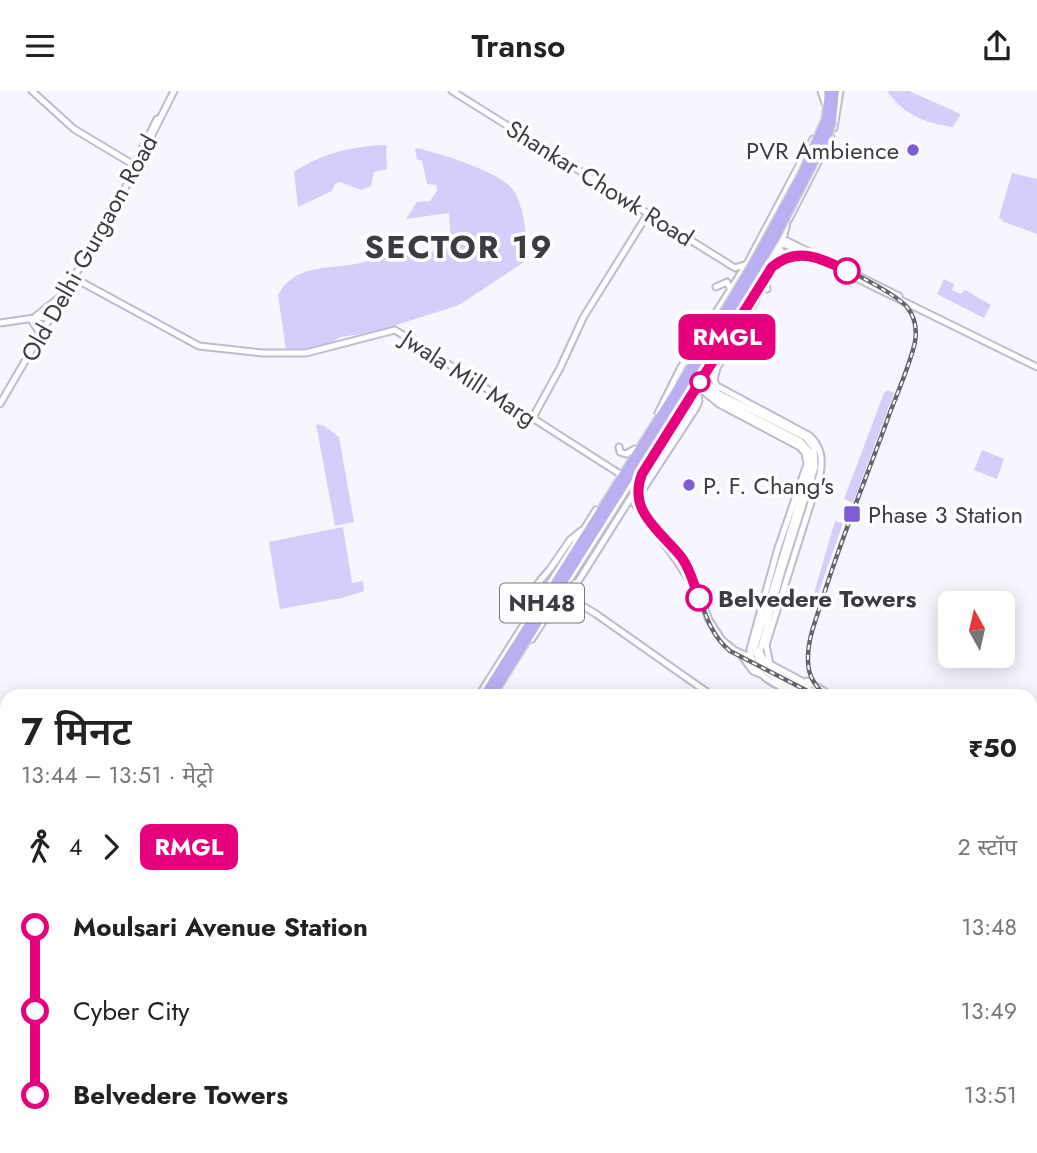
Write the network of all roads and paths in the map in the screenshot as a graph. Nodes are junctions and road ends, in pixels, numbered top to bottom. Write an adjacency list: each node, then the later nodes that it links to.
1 (32, 91): 7 (main road)
2 (172, 91): 7 (main road, Old Delhi Gurgaon Road)
3 (450, 91): 10 (main road, Shankar Chowk Road); 13 (main road, Shankar Chowk Road)
4 (825, 91): 6 (highway, NH48); 8 (main road)
5 (837, 91): 6 (highway, NH48); 9 (main road)
6 (829, 120): 30 (highway, NH48, bridge)
7 (136, 164): 15 (main road, Old Delhi Gurgaon Road); 20 (main road, Old Delhi Gurgaon Road)
8 (796, 171): 9 (main road); 13 (main road)
9 (796, 206): 11 (main road)
10 (647, 215): 16 (main road, Shankar Chowk Road); 37 (main road)
11 (787, 223): 12 (main road); 26 (main road)
12 (783, 243): 14 (main road); 28 (main road)
13 (748, 262): 16 (main road)
14 (763, 276): 18 (main road); 27 (main road); 33 (main road)
15 (74, 278): 21 (main road, Old Delhi Gurgaon Road); 37 (main road, Jwala Mill Marg)
16 (736, 280): 19 (main road)
17 (716, 287): 19 (main road)
18 (766, 289)
19 (731, 290): 25 (main road)
20 (60, 297): 21 (main road, Old Delhi Gurgaon Road); 22 (main road)
21 (50, 318): 22 (main road); 24 (main road, Old Delhi Gurgaon Road); 34 (main road, Old Delhi Gurgaon Road)
22 (32, 319): 23 (main road); 24 (main road)
23 (0, 323)
24 (39, 332): 34 (main road, Old Delhi Gurgaon Road)
25 (701, 337): 26 (main road); 29 (main road)
26 (718, 341): 32 (main road)
27 (713, 366)
28 (1037, 367)
29 (680, 369): 30 (main road); 36 (main road)
30 (687, 383): 31 (main road); 35 (main road); 36 (main road); 45 (main road); 48 (highway, NH48); 52 (highway, NH48); 61 (main road)
31 (695, 385): 35 (main road); 42 (main road)
32 (714, 390): 33 (main road); 38 (main road)
33 (728, 393): 38 (main road)
34 (0, 402)
35 (694, 405): 43 (main road); 43 (main road)
36 (660, 410): 40 (main road)
37 (532, 419): 41 (main road, Jwala Mill Marg)
38 (813, 442): 44 (main road); 55 (main road)
39 (619, 447): 40 (main road)
40 (635, 449): 41 (main road)
41 (620, 474): 46 (main road)
42 (797, 498): 49 (main road); 58 (main road)
43 (632, 502): 45 (main road); 47 (main road); 57 (main road)
44 (807, 513): 51 (main road); 56 (main road)
45 (610, 517): 48 (main road)
46 (587, 526): 47 (main road, bridge); 50 (main road)
47 (610, 531): 54 (main road)
48 (580, 560): 53 (main road); 65 (highway, NH48)
49 (777, 562)
50 (556, 572): 52 (highway); 63 (main road)
51 (786, 573)
52 (552, 587): 64 (highway, NH48)
53 (562, 593): 54 (main road); 66 (main road)
54 (568, 598): 67 (main road)
55 (764, 631): 56 (main road); 62 (main road)
56 (766, 645): 59 (main road)
57 (738, 652): 58 (main road); 60 (main road)
58 (750, 657): 60 (main road)
59 (768, 659): 62 (main road); 71 (main road)
60 (760, 674): 61 (main road)
61 (783, 685): 68 (main road); 69 (main road); 70 (main road)
62 (811, 688)
63 (483, 689)
64 (488, 689)
65 (498, 689)
66 (498, 689)
67 (702, 689)
68 (786, 689)
69 (790, 689)
70 (792, 689)
71 (817, 689)

